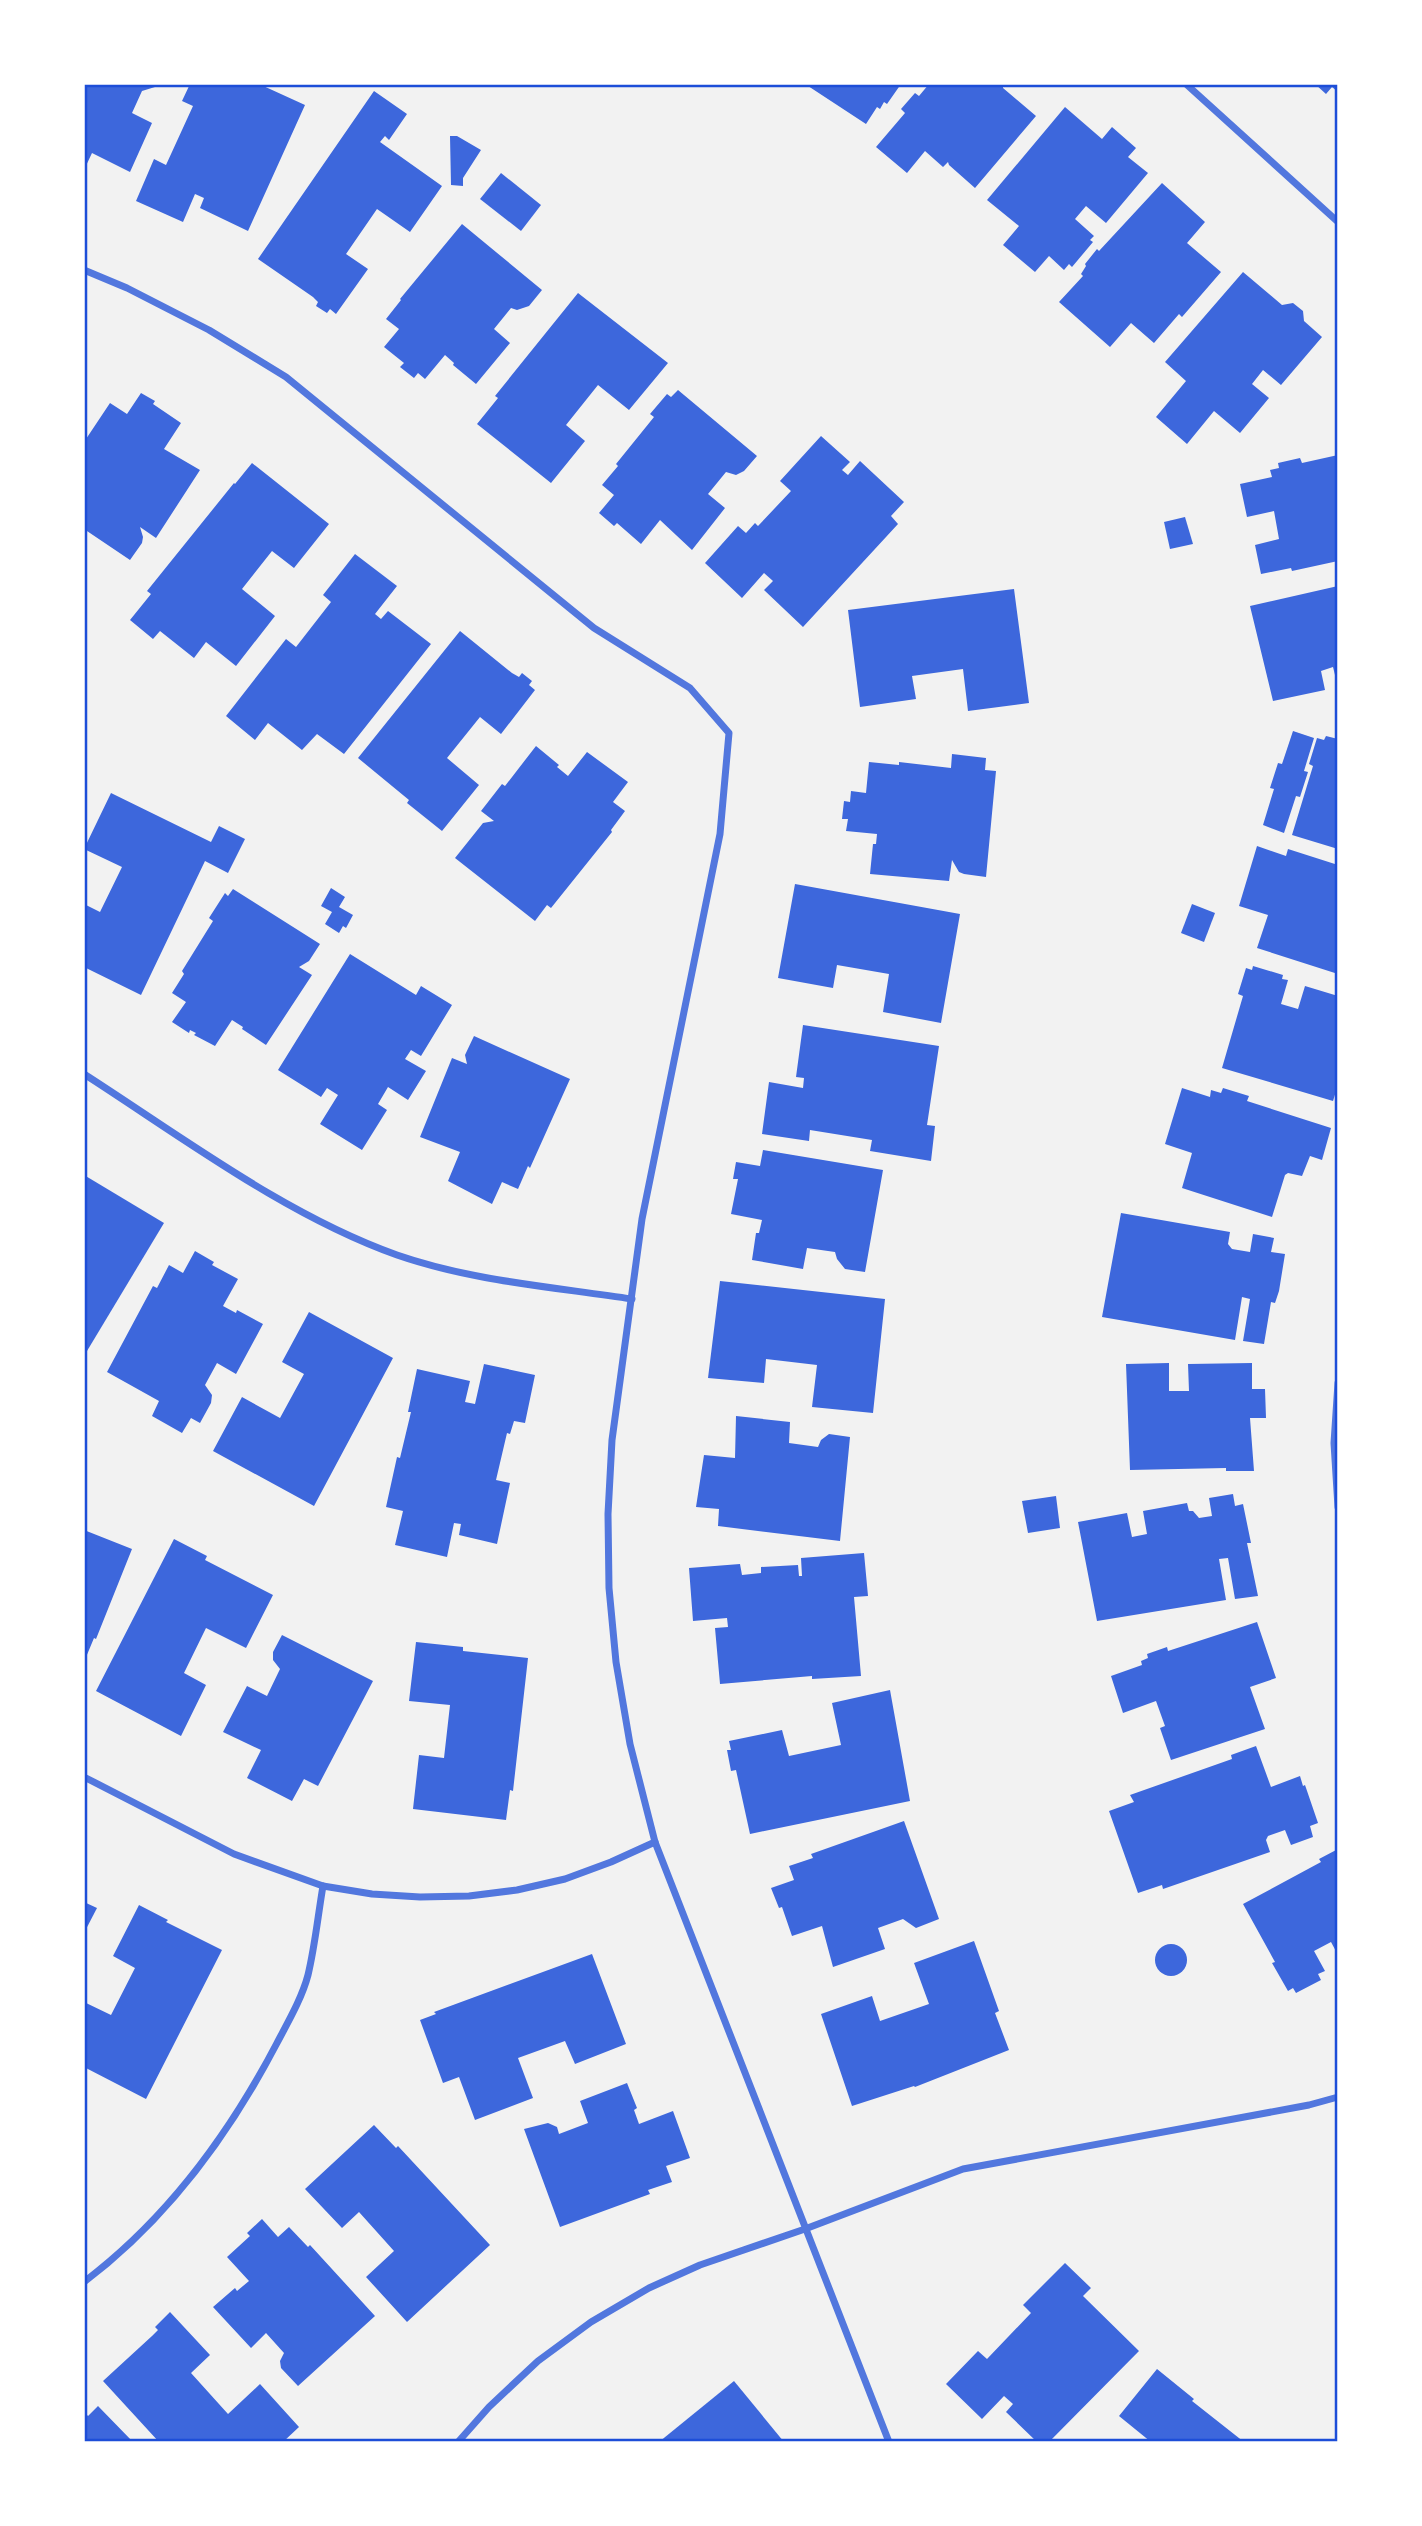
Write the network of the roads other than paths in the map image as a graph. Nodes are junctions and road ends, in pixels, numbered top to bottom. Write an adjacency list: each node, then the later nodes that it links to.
1 (1186, 84): 2 (street)
2 (1338, 222)
3 (84, 270): 5 (street)
4 (84, 1074): 5 (street)
5 (632, 1299): 9 (street)
6 (1338, 1383): 7 (street)
7 (1338, 1507)
8 (84, 1777): 10 (street)
9 (655, 1842): 10 (street); 12 (street)
10 (323, 1886): 13 (street)
11 (1338, 2096): 12 (street)
12 (805, 2229): 14 (street); 15 (street)
13 (84, 2282)
14 (458, 2442)
15 (889, 2442)

